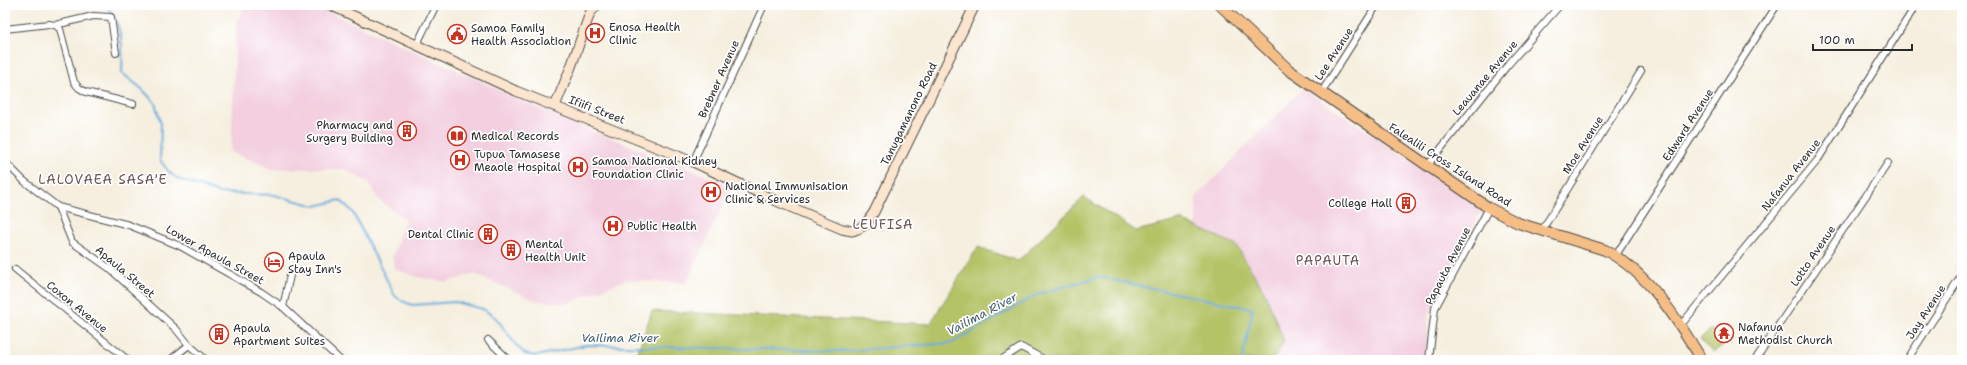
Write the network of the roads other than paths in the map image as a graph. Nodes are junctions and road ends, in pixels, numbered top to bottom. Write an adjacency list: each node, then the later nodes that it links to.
1 (330, 5): 13 (main road, Ifiifi Street)
2 (436, 5): 13 (street)
3 (597, 5): 18 (main road)
4 (764, 5): 20 (street, Brebner Avenue)
5 (975, 5): 25 (main road, Tanugamanono Road)
6 (1220, 5): 16 (main road, Falealili Cross Island Road)
7 (1377, 5): 16 (street, Lee Avenue)
8 (1560, 5): 22 (street, Leauanae Avenue)
9 (1777, 5): 27 (street, Edward Avenue)
10 (1916, 5): 32 (street, Nafanua Avenue)
11 (55, 25): 12 (street); 14 (street); 17 (street)
12 (5, 29)
13 (417, 44): 18 (main road, Ifiifi Street)
14 (116, 52)
15 (1641, 71): 26 (street, Moe Avenue)
16 (1321, 93): 22 (main road, Falealili Cross Island Road)
17 (133, 104)
18 (555, 106): 20 (main road, Ifiifi Street)
19 (5, 162): 23 (street)
20 (693, 162): 25 (main road, Ifiifi Street)
21 (1888, 163): 44 (street, Lotto Avenue)
22 (1427, 166): 24 (main road, Falealili Cross Island Road)
23 (58, 207): 31 (street, Lower Apaula Street); 34 (street, Apaula Street)
24 (1489, 208): 26 (main road, Falealili Cross Island Road); 42 (street, Papauta Avenue)
25 (858, 229)
26 (1542, 230): 27 (main road, Falealili Cross Island Road)
27 (1616, 255): 32 (main road, Falealili Cross Island Road)
28 (15, 269): 35 (street, Coxon Avenue)
29 (291, 271): 31 (street)
30 (1962, 275): 45 (street, Jay Avenue)
31 (283, 307): 38 (street, Lower Apaula Street)
32 (1680, 326): 43 (main road, Falealili Cross Island Road)
33 (488, 340): 39 (street)
34 (189, 345): 36 (street); 37 (street, Apaula Street)
35 (128, 360)
36 (170, 360)
37 (206, 360)
38 (340, 360)
39 (509, 360)
40 (1001, 360): 41 (street)
41 (1045, 360)
42 (1429, 360)
43 (1702, 360)
44 (1755, 360)
45 (1908, 360)

